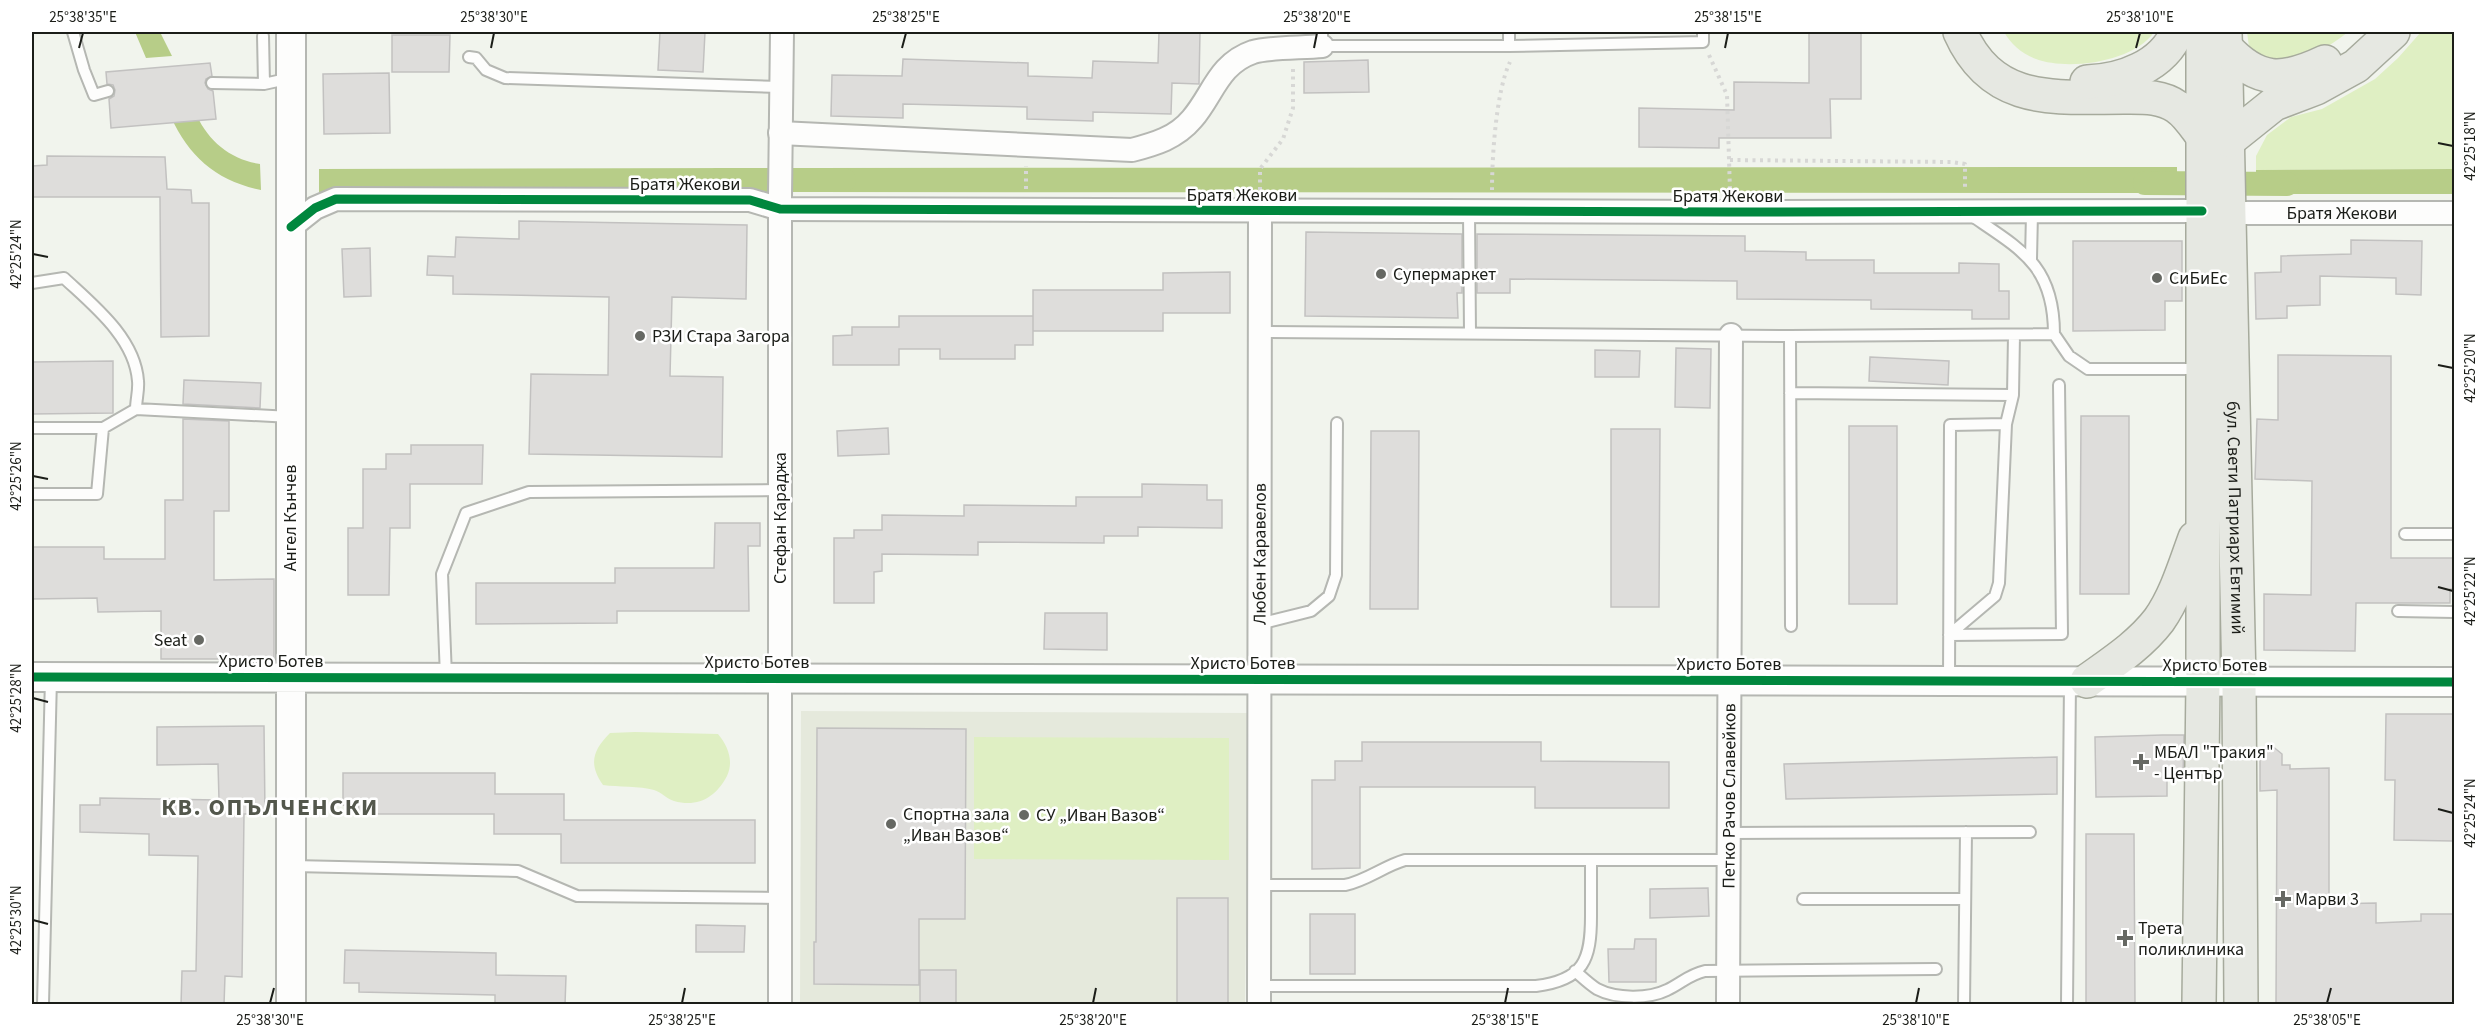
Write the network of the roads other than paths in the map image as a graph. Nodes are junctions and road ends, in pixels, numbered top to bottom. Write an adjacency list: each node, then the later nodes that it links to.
1 (73, 32): 22 (lane)
2 (291, 32): 19 (street, Ангел Кънчев)
3 (782, 32): 21 (street, Стефан Караджа)
4 (1440, 32): 16 (lane)
5 (1509, 32): 17 (lane)
6 (1960, 32): 24 (main road)
7 (1980, 32): 8 (main road)
8 (2177, 32)
9 (2367, 32): 14 (main road)
10 (2393, 32): 24 (main road)
11 (263, 36): 19 (lane)
12 (1663, 37): 13 (lane); 17 (lane)
13 (1703, 37)
14 (2218, 37): 24 (main road, бул. Свети Патриарх Евтимий)
15 (1322, 39): 16 (lane); 23 (street)
16 (1440, 45): 17 (lane)
17 (1513, 46)
18 (469, 57): 21 (lane)
19 (278, 81): 20 (lane); 32 (street, Ангел Кънчев)
20 (212, 83)
21 (781, 87): 23 (street, Стефан Караджа)
22 (108, 91)
23 (780, 133): 27 (street, Стефан Караджа)
24 (2216, 147): 25 (main road, бул. Свети Патриарх Евтимий)
25 (2216, 201): 30 (street, Братя Жекови); 31 (street, Братя Жекови); 41 (main road, бул. Свети Патриарх Евтимий); 70 (main road, бул. Свети Патриарх Евтимий)
26 (1260, 202): 27 (street, Братя Жекови); 29 (street, Братя Жекови); 35 (street, Любен Каравелов)
27 (780, 203): 32 (street, Братя Жекови); 51 (street, Стефан Караджа)
28 (1966, 203): 29 (street, Братя Жекови); 30 (street, Братя Жекови); 33 (lane)
29 (1468, 212): 36 (lane)
30 (2032, 213): 33 (lane)
31 (2454, 213)
32 (291, 227): 46 (street, Ангел Кънчев)
33 (2031, 260): 37 (lane)
34 (32, 283): 45 (lane)
35 (1259, 332): 36 (lane); 58 (street, Любен Каравелов)
36 (1470, 333): 38 (lane)
37 (2054, 334): 39 (lane); 41 (lane)
38 (1731, 335): 40 (lane); 66 (street, Петко Рачов Славейков)
39 (2014, 335): 40 (lane); 44 (lane)
40 (1790, 336): 43 (lane)
41 (2202, 369): 53 (main road, бул. Свети Патриарх Евтимий)
42 (2059, 385): 60 (lane)
43 (1790, 393): 44 (lane); 59 (lane)
44 (2013, 395): 48 (lane)
45 (135, 409): 46 (lane); 50 (lane)
46 (291, 417): 62 (street, Ангел Кънчев)
47 (1337, 423): 58 (lane)
48 (2006, 424): 60 (lane); 60 (lane)
49 (32, 428): 50 (lane)
50 (103, 428): 52 (lane)
51 (780, 490): 63 (lane); 64 (street, Стефан Караджа)
52 (32, 494)
53 (2202, 520): 68 (main road); 69 (main road, бул. Свети Патриарх Евтимий)
54 (2405, 534): 55 (lane)
55 (2454, 534)
56 (2398, 612): 57 (lane)
57 (2454, 612)
58 (1259, 624): 65 (street, Любен Каравелов)
59 (1791, 626)
60 (1949, 635): 67 (lane)
61 (41, 677): 62 (street, Христо Ботев); 86 (lane)
62 (290, 677): 63 (street, Христо Ботев); 77 (street, Ангел Кънчев)
63 (446, 678): 64 (street, Христо Ботев)
64 (780, 679): 65 (street, Христо Ботев); 79 (street, Стефан Караджа)
65 (1259, 680): 66 (street, Христо Ботев); 78 (street, Любен Каравелов)
66 (1729, 681): 67 (street, Христо Ботев); 74 (street, Петко Рачов Славейков)
67 (1949, 681): 68 (street, Христо Ботев)
68 (2079, 681): 69 (street, Христо Ботев); 91 (lane)
69 (2203, 682): 70 (street, Христо Ботев); 92 (main road, бул. Свети Патриарх Евтимий)
70 (2240, 682): 71 (street, Христо Ботев); 93 (main road, бул. Свети Патриарх Евтимий)
71 (2454, 682)
72 (1966, 832): 73 (lane); 74 (lane); 81 (lane)
73 (2030, 832)
74 (1729, 833): 76 (street, Петко Рачов Славейков)
75 (1591, 860): 76 (lane); 78 (lane); 83 (lane)
76 (1729, 860): 84 (street, Петко Рачов Славейков)
77 (291, 866): 79 (lane); 87 (street, Ангел Кънчев)
78 (1259, 885): 85 (street, Любен Каравелов)
79 (780, 898): 88 (street, Стефан Караджа)
80 (1803, 899): 81 (lane)
81 (1965, 899): 90 (lane)
82 (1936, 969): 84 (lane)
83 (1575, 971): 84 (lane); 85 (lane)
84 (1728, 971): 89 (street, Петко Рачов Славейков)
85 (1259, 995)
86 (43, 1005)
87 (291, 1005)
88 (780, 1005)
89 (1728, 1005)
90 (1964, 1005)
91 (2067, 1005)
92 (2199, 1005)
93 (2241, 1005)

